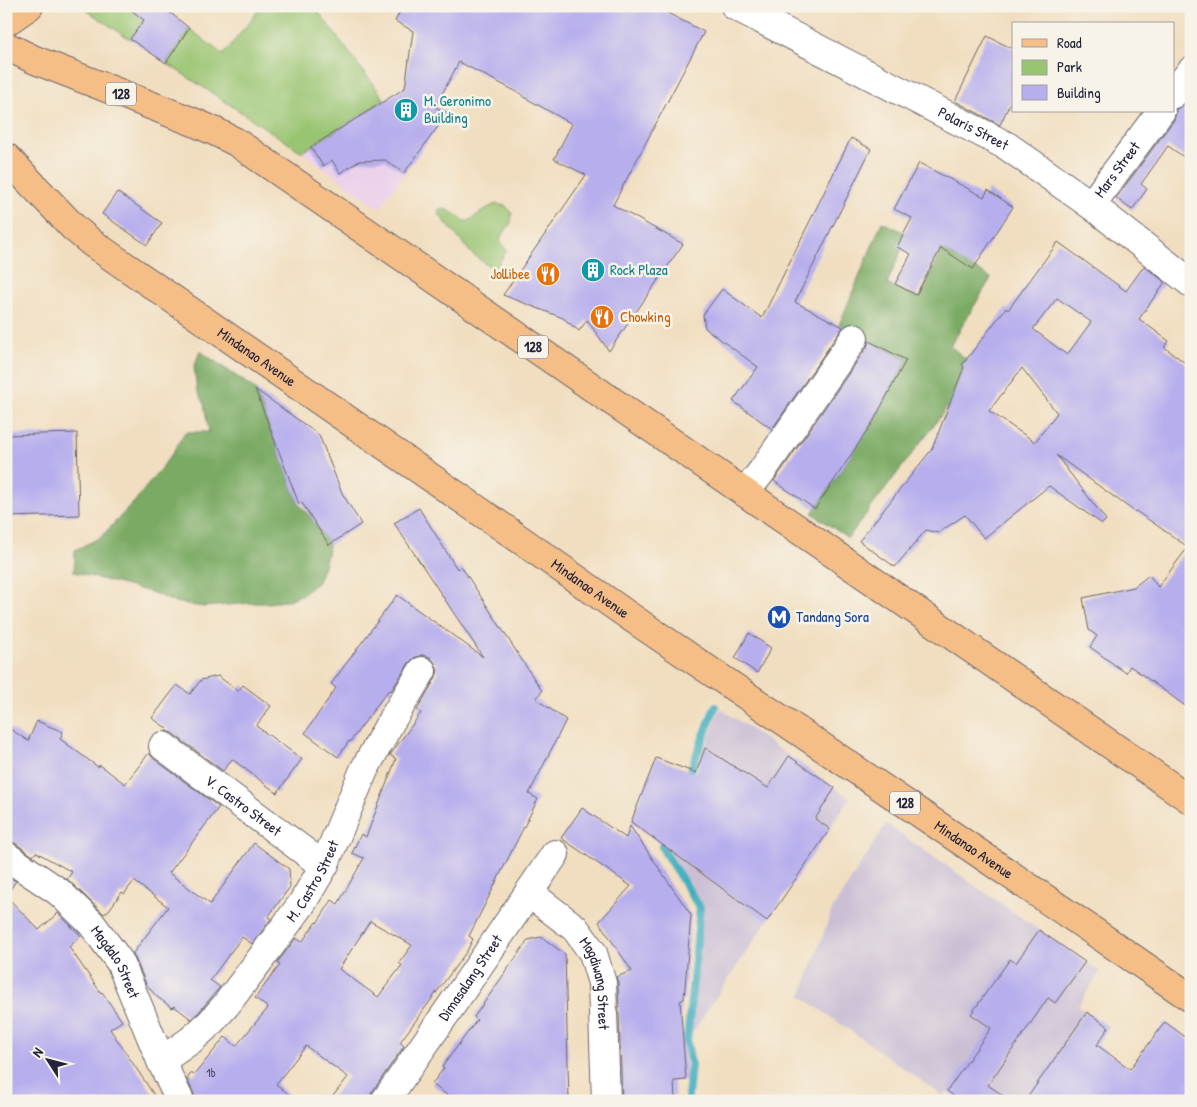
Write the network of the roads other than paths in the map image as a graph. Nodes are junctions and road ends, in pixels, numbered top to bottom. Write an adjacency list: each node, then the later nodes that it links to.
1 (29, 6): 3 (main road)
2 (735, 6): 9 (street, Polaris Street)
3 (6, 22)
4 (6, 46): 12 (main road, 128)
5 (1191, 71): 6 (street)
6 (1174, 93)
7 (1160, 112): 9 (street, Mars Street)
8 (6, 157): 20 (main road, Mindanao Avenue / 128)
9 (1091, 205): 10 (street, Polaris Street)
10 (1186, 270)
11 (854, 338): 12 (street)
12 (745, 493): 15 (main road, 128)
13 (422, 671): 18 (street, M. Castro Street)
14 (163, 746): 18 (street, V. Castro Street)
15 (1191, 800)
16 (555, 854): 19 (street, Dimasalang Street)
17 (6, 856): 21 (street, Magdalo Street)
18 (324, 866): 21 (street, M. Castro Street)
19 (529, 893): 23 (street, Dimasalang Street); 24 (street, Magdiwang Street)
20 (1191, 998)
21 (161, 1061): 22 (street, Magdalo Street)
22 (180, 1101)
23 (385, 1101)
24 (606, 1101)

